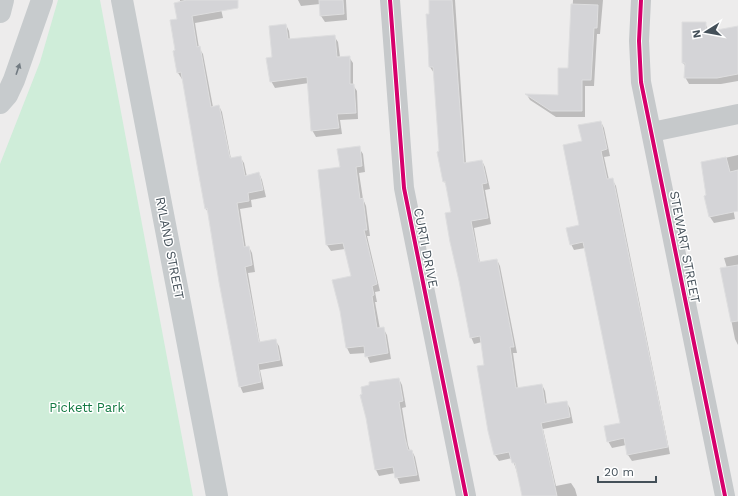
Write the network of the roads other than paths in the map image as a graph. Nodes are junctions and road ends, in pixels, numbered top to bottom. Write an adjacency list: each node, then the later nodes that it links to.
1 (3, 0): 6 (main road)
2 (42, 0): 7 (main road, one-way to 2)
3 (122, 0): 10 (main road, RYLAND STREET)
4 (390, 0): 11 (street, CURTI DRIVE)
5 (641, 0): 9 (street, STEWART STREET)
6 (0, 12)
7 (0, 103)
8 (738, 114): 9 (street)
9 (652, 132): 12 (street, STEWART STREET)
10 (217, 496)
11 (466, 496)
12 (725, 496)

